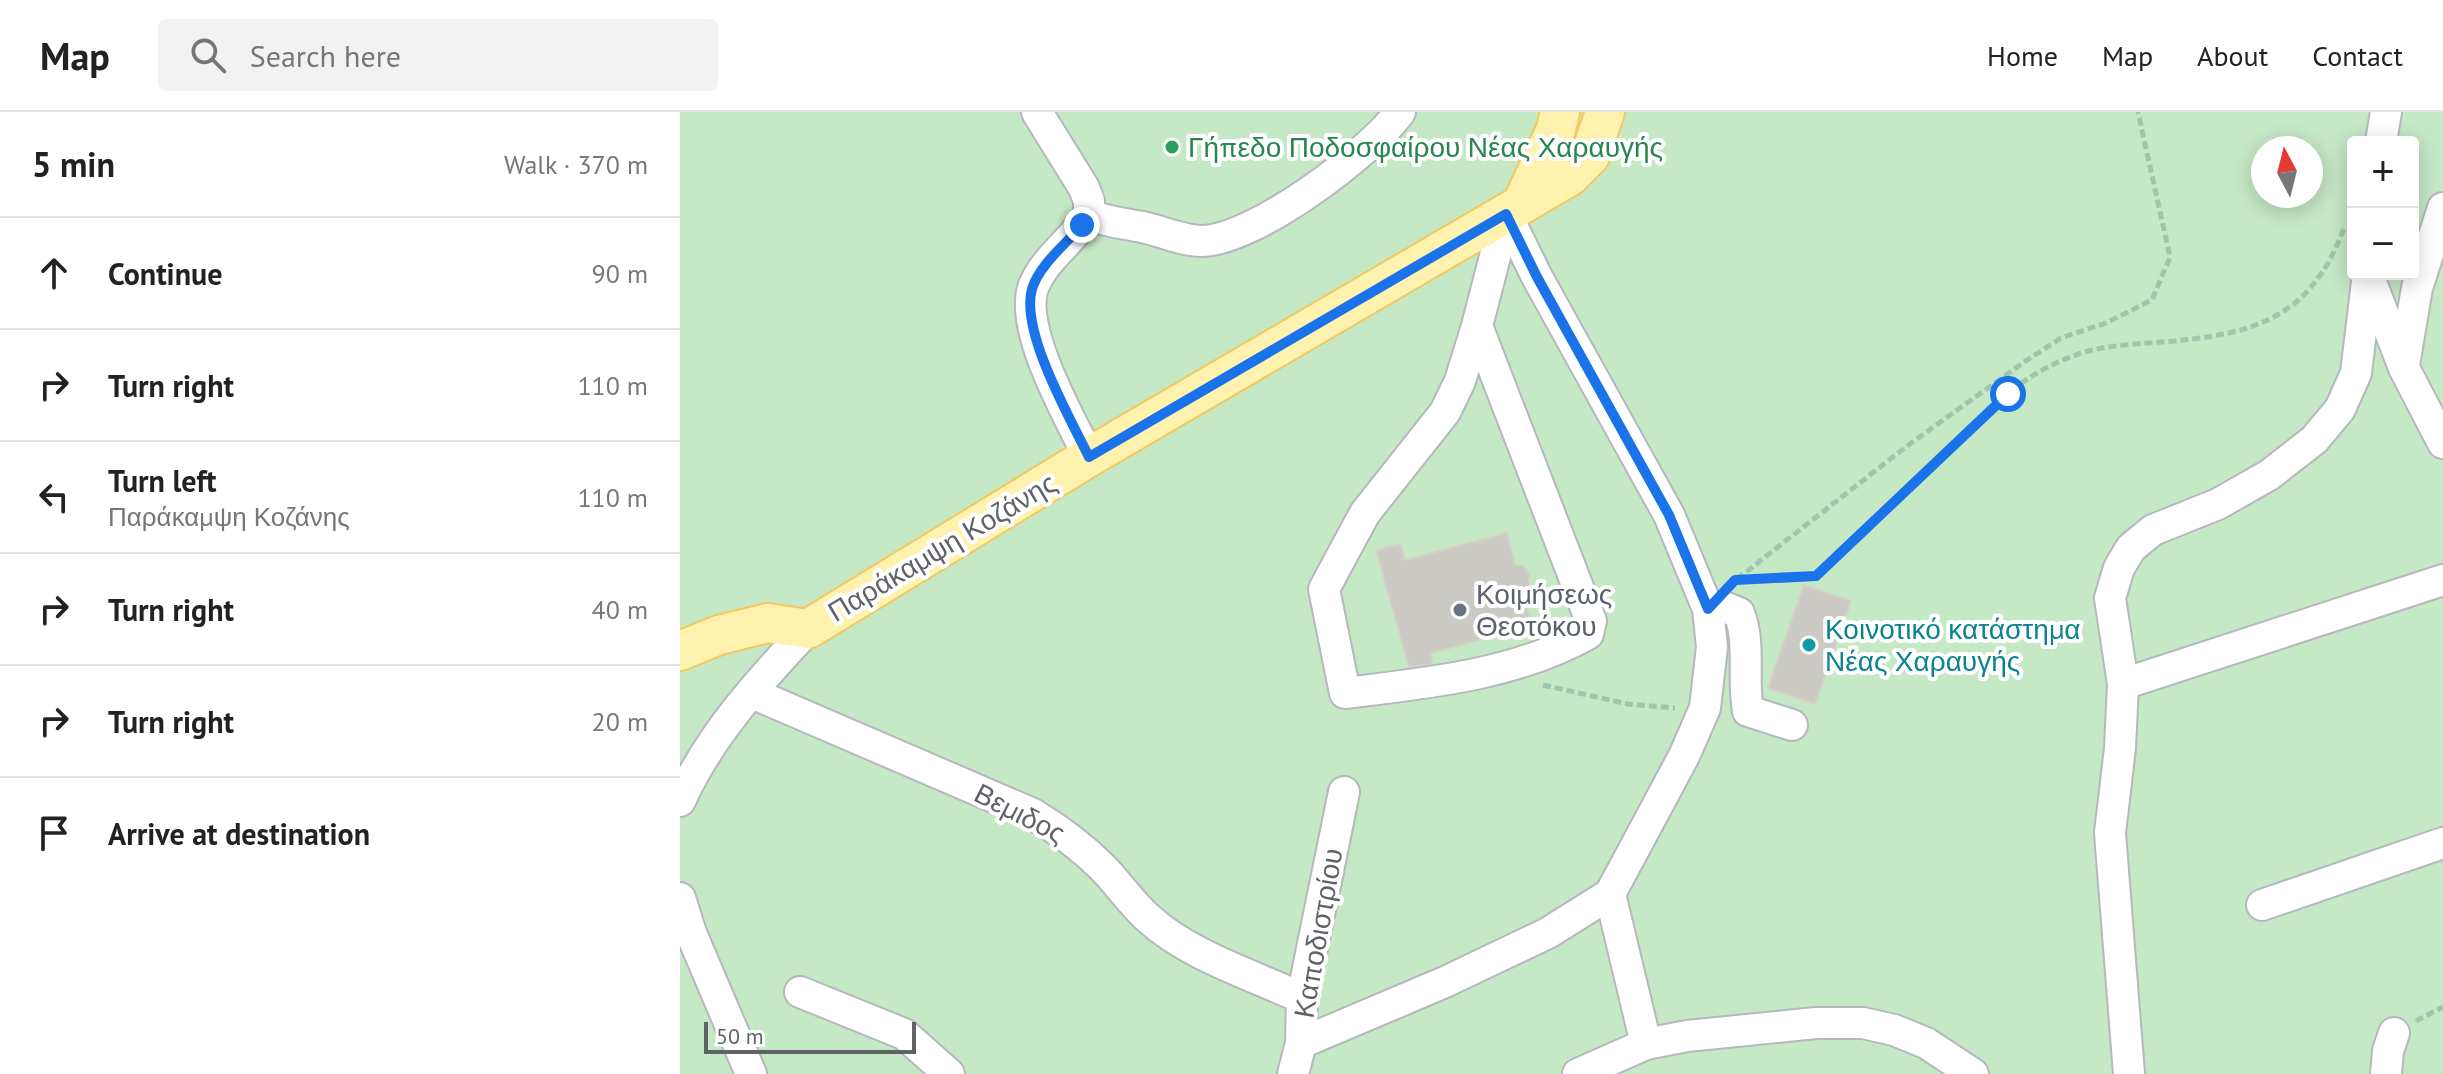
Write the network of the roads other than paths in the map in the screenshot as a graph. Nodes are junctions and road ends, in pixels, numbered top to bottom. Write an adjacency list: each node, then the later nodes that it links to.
1 (1037, 112): 9 (street)
2 (1400, 112): 9 (street)
3 (1560, 112): 8 (main road)
4 (1605, 112): 8 (main road, Παράκαμψη Κοζάνης)
5 (2386, 112): 6 (street)
6 (2382, 136)
7 (2443, 208): 13 (street)
8 (1514, 209): 12 (street); 15 (main road, Παράκαμψη Κοζάνης); 17 (street)
9 (1089, 215): 15 (street)
10 (2367, 280): 20 (street)
11 (2370, 280): 13 (street)
12 (1477, 326): 12 (street)
13 (2404, 368): 14 (street)
14 (2443, 443)
15 (1089, 457): 18 (main road, Παράκαμψη Κοζάνης)
16 (2443, 580): 20 (street)
17 (1708, 609): 22 (street); 26 (street)
18 (808, 629): 19 (main road, Παράκαμψη Κοζάνης); 21 (street)
19 (680, 651)
20 (2123, 684): 39 (street)
21 (752, 693): 24 (street); 30 (street, Βεμιδος)
22 (1792, 725)
23 (1344, 792): 30 (street, Καποδιστρίου)
24 (680, 801)
25 (2443, 843): 28 (street)
26 (1610, 894): 32 (street); 33 (street)
27 (680, 898): 34 (street)
28 (2262, 905)
29 (800, 992): 35 (street)
30 (1302, 998): 32 (street, Καποδιστρίου)
31 (2394, 1033): 40 (street)
32 (1301, 1043): 36 (street, Καποδιστρίου)
33 (1646, 1044): 37 (street); 38 (street)
34 (751, 1074)
35 (949, 1074)
36 (1293, 1074)
37 (1578, 1074)
38 (1973, 1074)
39 (2129, 1074)
40 (2386, 1074)

